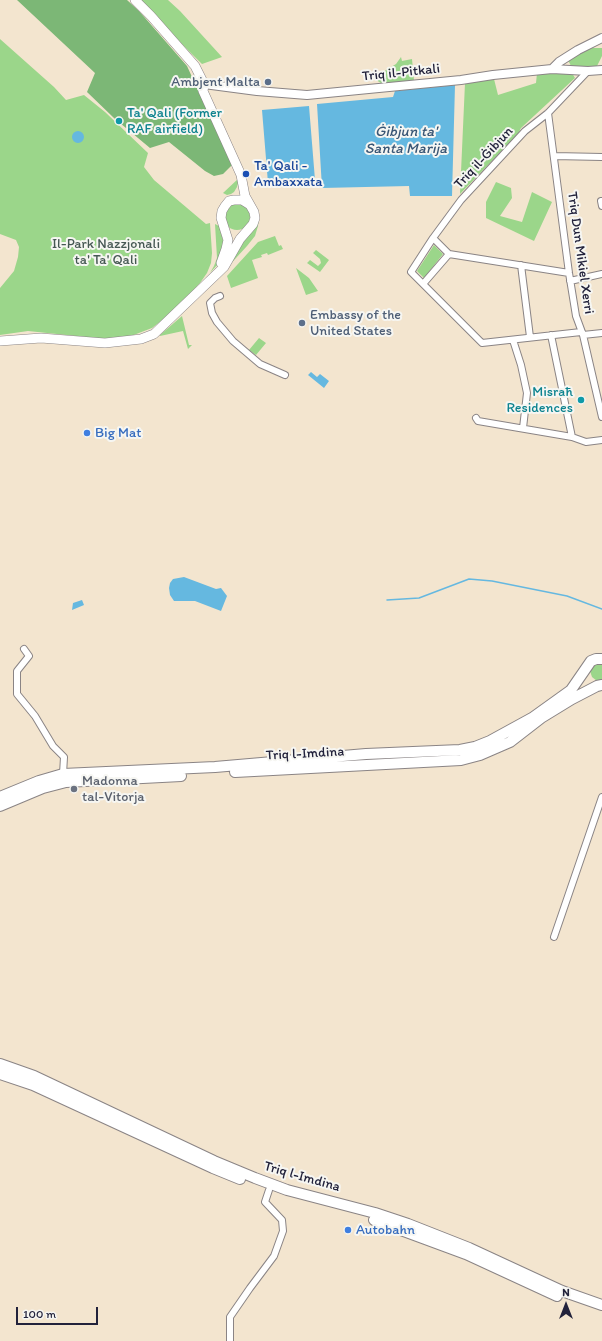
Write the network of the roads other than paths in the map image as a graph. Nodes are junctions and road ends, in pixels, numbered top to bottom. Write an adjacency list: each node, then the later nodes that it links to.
1 (135, 0): 6 (main road)
2 (600, 40): 3 (street)
3 (552, 69): 5 (street, Triq il-Pitkali); 6 (street, Triq il-Pitkali)
4 (602, 70): 5 (street, Triq il-Pitkali)
5 (588, 71): 7 (street, Triq il-Ġibjun)
6 (204, 84): 10 (main road)
7 (548, 113): 8 (street, Triq Dun Mikiel Xerri); 15 (street, Triq il-Ġibjun)
8 (554, 156): 9 (street); 18 (street, Triq Dun Mikiel Xerri)
9 (602, 157)
10 (242, 179): 11 (main road); 12 (main road)
11 (234, 200): 12 (main road); 13 (main road)
12 (252, 206): 14 (main road)
13 (223, 224): 14 (main road); 20 (main road)
14 (249, 230): 20 (main road)
15 (433, 238): 16 (street); 22 (street, Triq il-Ġibjun)
16 (448, 254): 17 (street); 22 (street)
17 (521, 265): 18 (street); 27 (street)
18 (569, 273): 21 (street, Triq Dun Mikiel Xerri)
19 (602, 274): 21 (street)
20 (214, 277): 29 (main road)
21 (570, 281): 24 (street, Triq Dun Mikiel Xerri)
22 (423, 284): 28 (street)
23 (220, 296): 30 (street)
24 (582, 333): 25 (street); 26 (street); 31 (street, Triq Dun Mikiel Xerri)
25 (602, 333)
26 (551, 335): 27 (street); 36 (street)
27 (530, 337): 28 (street)
28 (513, 340): 35 (street)
29 (0, 341)
30 (285, 375)
31 (595, 386): 32 (street); 33 (street, Triq Dun Mikiel Xerri)
32 (602, 386)
33 (602, 417)
34 (476, 418): 35 (street)
35 (523, 428): 36 (street)
36 (572, 437): 37 (street)
37 (602, 440)
38 (24, 649): 42 (street)
39 (602, 659): 40 (highway, Triq l-Imdina)
40 (586, 669): 41 (highway, Triq l-Imdina); 42 (highway, Triq l-Imdina)
41 (599, 685): 45 (highway, Triq l-Imdina)
42 (63, 774): 43 (highway, Triq l-Imdina)
43 (0, 796)
44 (602, 797): 46 (street)
45 (0, 806)
46 (554, 937)
47 (0, 1064): 50 (highway, Triq l-Imdina)
48 (0, 1074): 49 (highway, Triq l-Imdina)
49 (269, 1190): 51 (highway, Triq l-Imdina); 52 (street)
50 (602, 1305)
51 (602, 1312)
52 (230, 1341)

